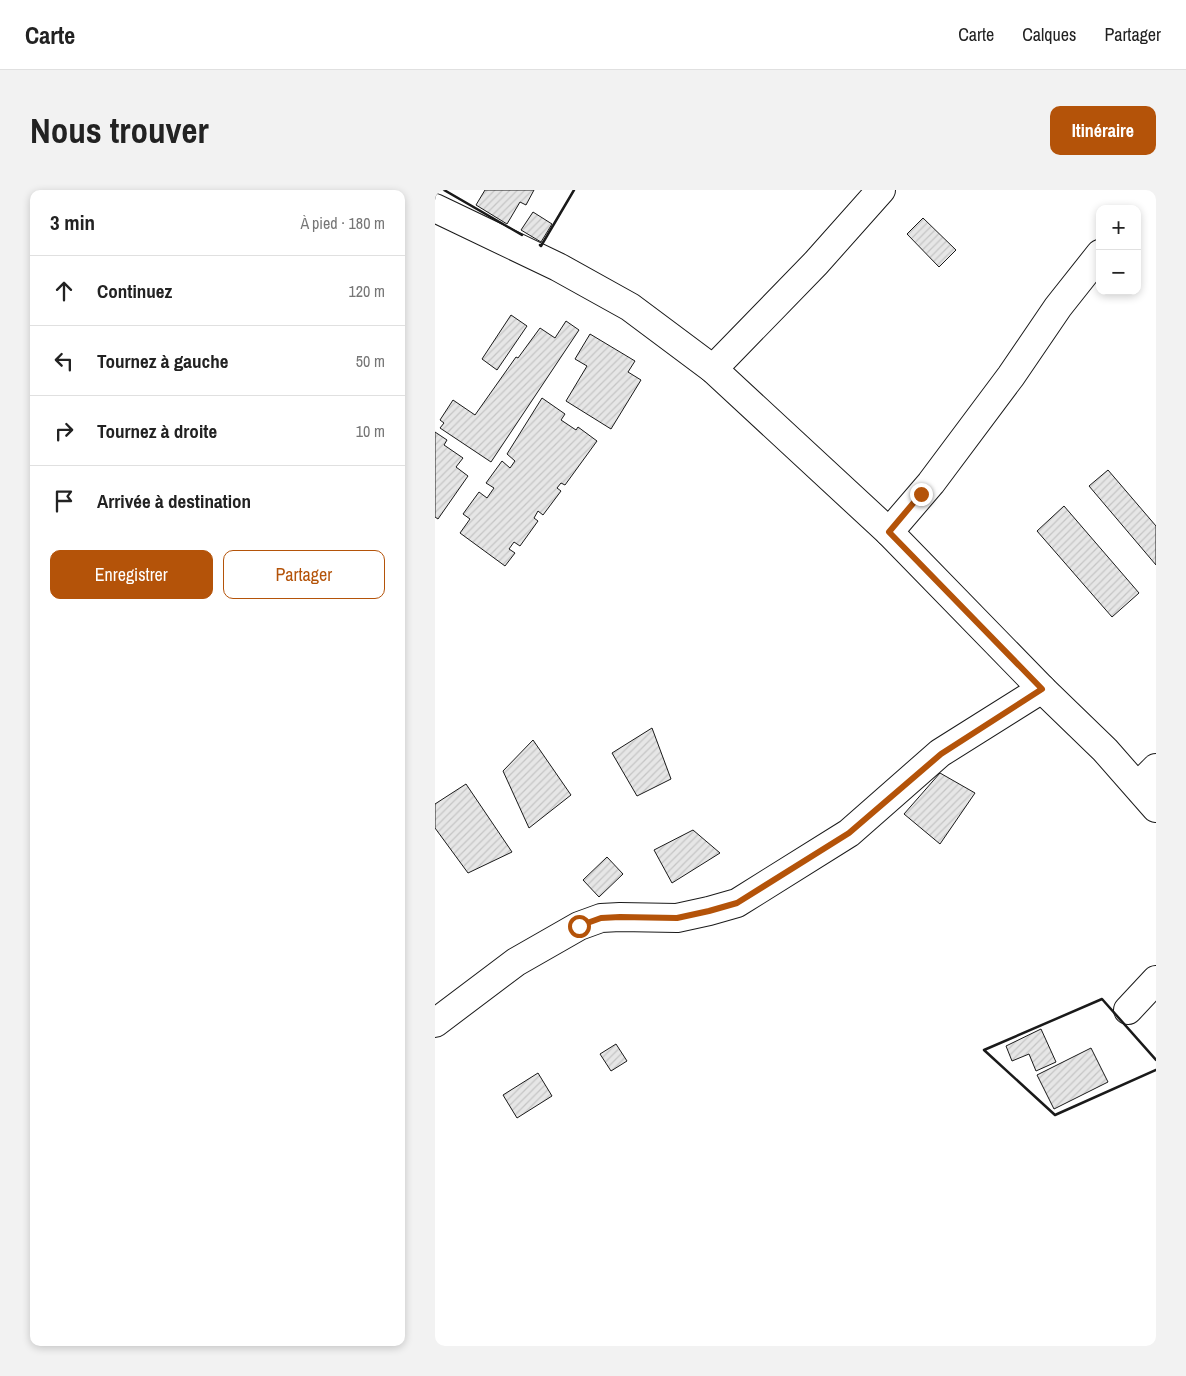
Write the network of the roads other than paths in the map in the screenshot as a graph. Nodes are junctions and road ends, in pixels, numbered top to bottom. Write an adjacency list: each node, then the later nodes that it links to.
1 (881, 190): 4 (street)
2 (435, 208): 4 (street)
3 (1096, 259): 5 (street)
4 (713, 369): 5 (street)
5 (889, 532): 6 (street)
6 (1042, 689): 7 (street); 11 (street)
7 (1147, 777): 8 (street)
8 (1156, 808)
9 (1156, 980): 10 (street)
10 (1128, 1010)
11 (435, 1023)

